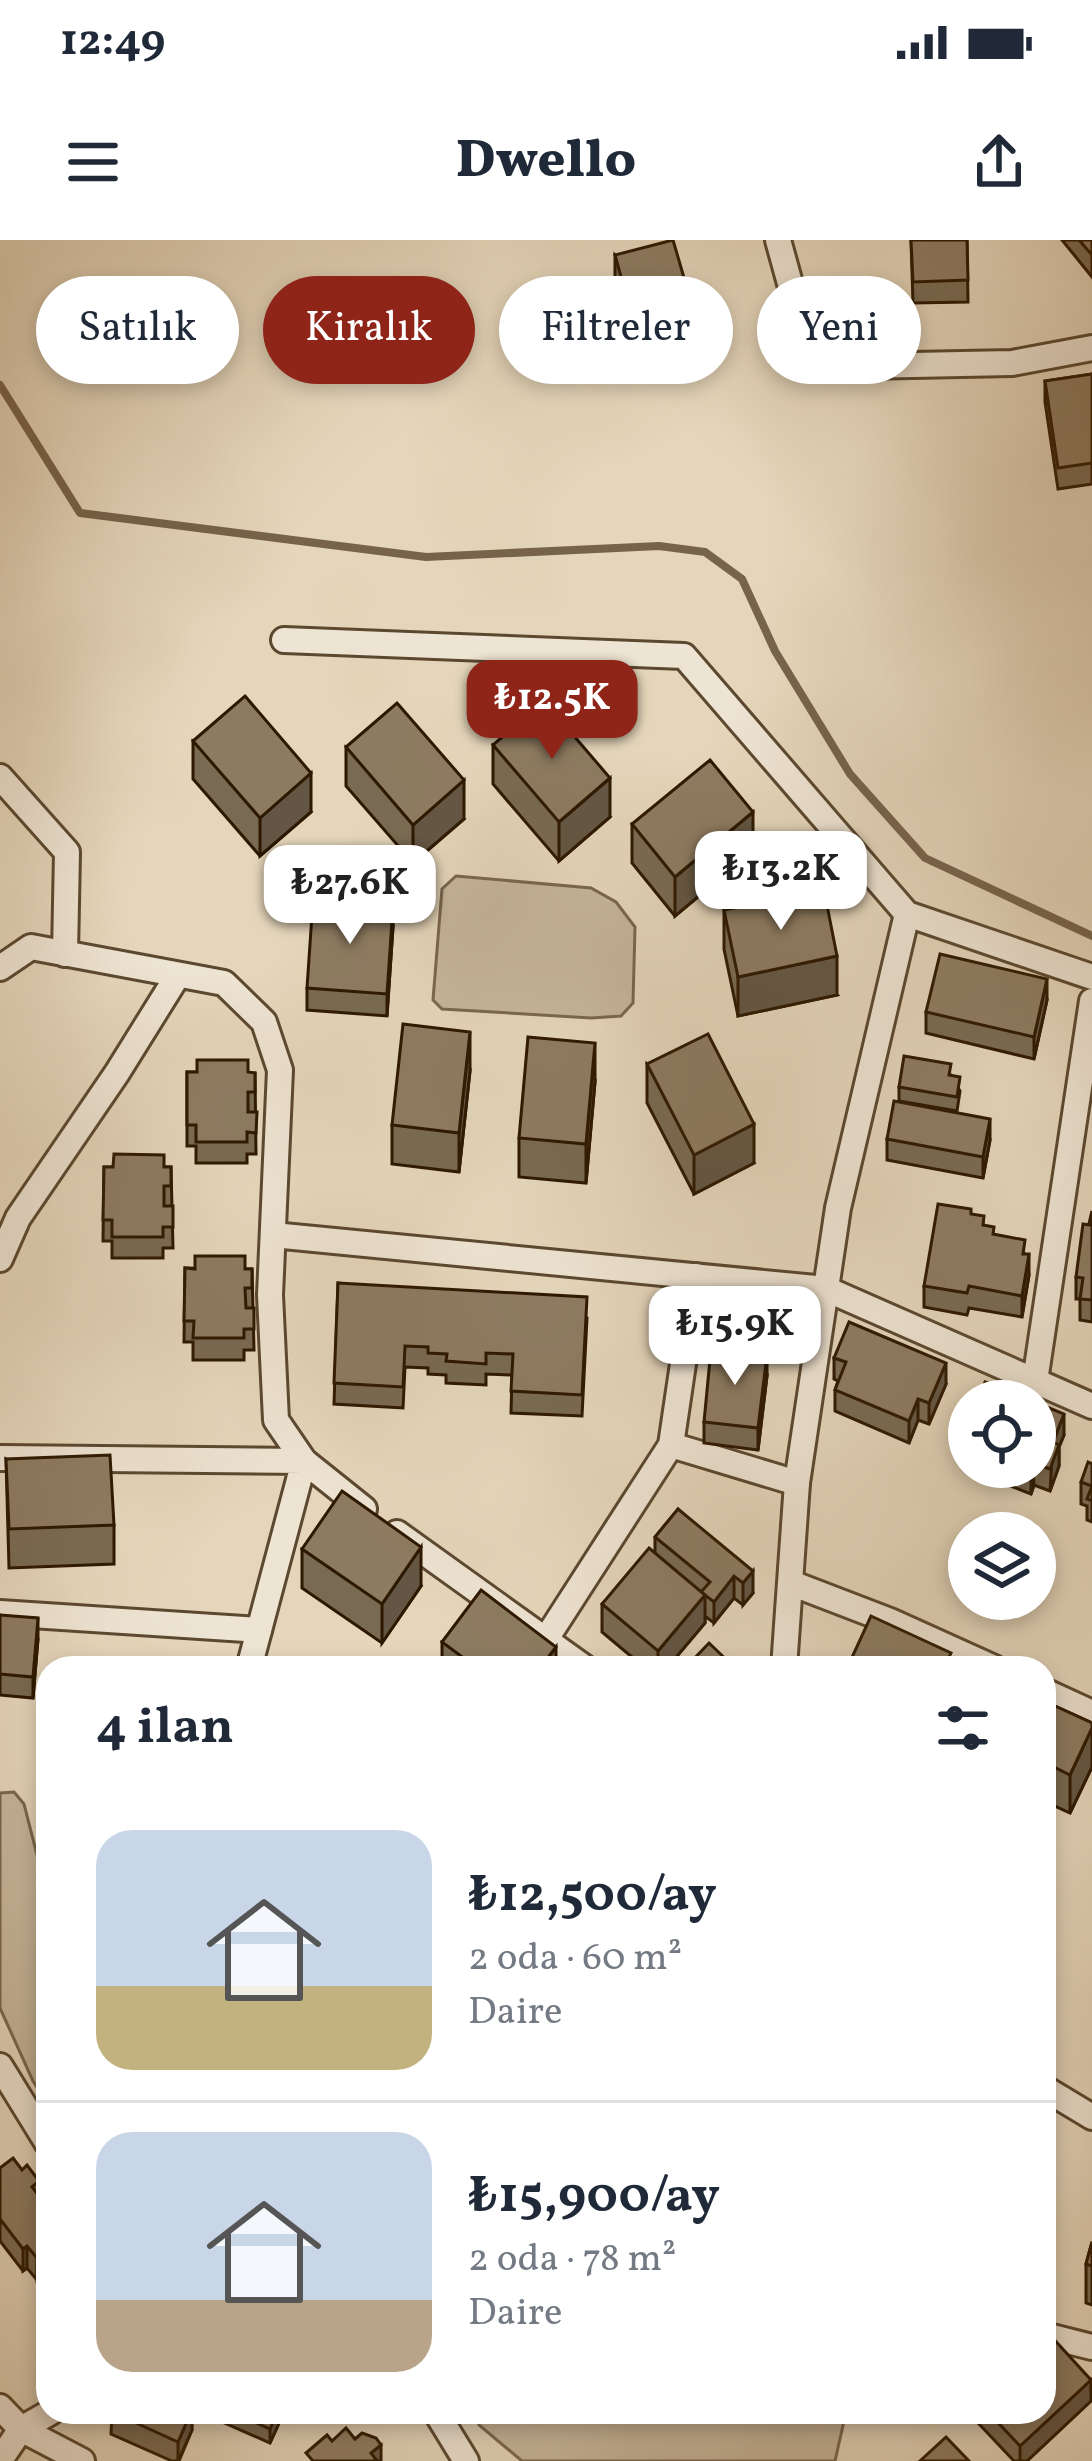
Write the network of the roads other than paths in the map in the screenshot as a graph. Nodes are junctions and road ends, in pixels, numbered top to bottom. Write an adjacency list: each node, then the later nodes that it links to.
1 (778, 240): 2 (street)
2 (1092, 348)
3 (284, 640): 5 (street)
4 (0, 777): 6 (street)
5 (907, 914): 9 (street); 14 (street)
6 (65, 954): 7 (street); 8 (street)
7 (0, 968)
8 (178, 974): 11 (street); 12 (street)
9 (1092, 977)
10 (1092, 1001): 16 (street)
11 (273, 1235): 13 (street); 21 (street)
12 (0, 1259)
13 (696, 1276): 14 (street); 19 (street)
14 (826, 1288): 15 (street); 22 (street)
15 (1033, 1380)
16 (1035, 1380)
17 (1056, 1390): 18 (street)
18 (1092, 1406)
19 (671, 1445): 22 (street); 26 (street)
20 (0, 1458): 21 (street)
21 (304, 1462): 25 (street); 26 (street)
22 (797, 1483): 23 (street)
23 (791, 1583): 29 (street); 30 (street)
24 (0, 1612): 25 (street)
25 (259, 1630): 27 (street)
26 (546, 1639): 28 (street)
27 (252, 1656)
28 (569, 1656)
29 (785, 1656)
30 (967, 1656)
31 (1056, 1696): 32 (street)
32 (1092, 1713)
33 (0, 2066): 36 (street)
34 (1056, 2095): 35 (street)
35 (1092, 2116)
36 (36, 2124)
37 (1056, 2339): 38 (street)
38 (1092, 2347)
39 (0, 2407): 42 (street)
40 (36, 2420): 42 (street)
41 (443, 2424): 45 (street)
42 (20, 2429): 43 (street); 44 (street)
43 (0, 2460)
44 (82, 2461)
45 (466, 2461)

